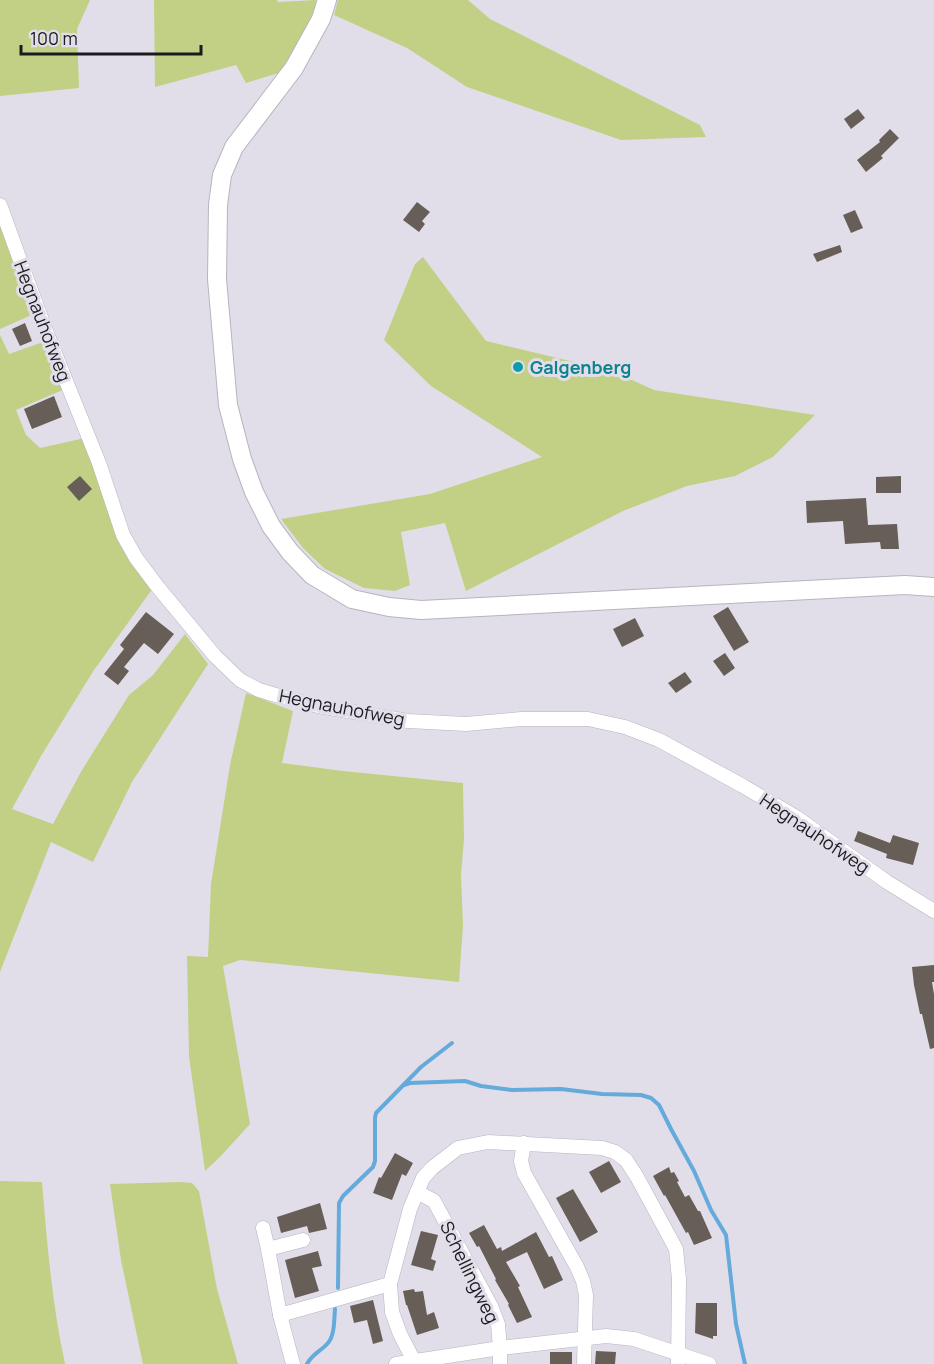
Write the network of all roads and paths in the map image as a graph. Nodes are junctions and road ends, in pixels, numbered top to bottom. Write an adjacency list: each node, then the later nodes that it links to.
1 (327, 0): 3 (main road)
2 (0, 205): 4 (street, Hegnauhofweg)
3 (934, 587)
4 (934, 911)
5 (524, 1143): 6 (street); 12 (street); 14 (street)
6 (417, 1192): 10 (street); 13 (street, Schellingweg)
7 (263, 1228): 9 (street)
8 (303, 1240): 9 (street)
9 (268, 1249): 11 (street)
10 (390, 1284): 11 (street); 15 (street)
11 (280, 1315): 16 (street)
12 (585, 1339): 13 (street); 14 (street); 19 (street)
13 (500, 1348): 15 (street); 18 (street, Schellingweg)
14 (678, 1359): 20 (street)
15 (414, 1362): 17 (street)
16 (294, 1364)
17 (396, 1364)
18 (500, 1364)
19 (584, 1364)
20 (709, 1364)

